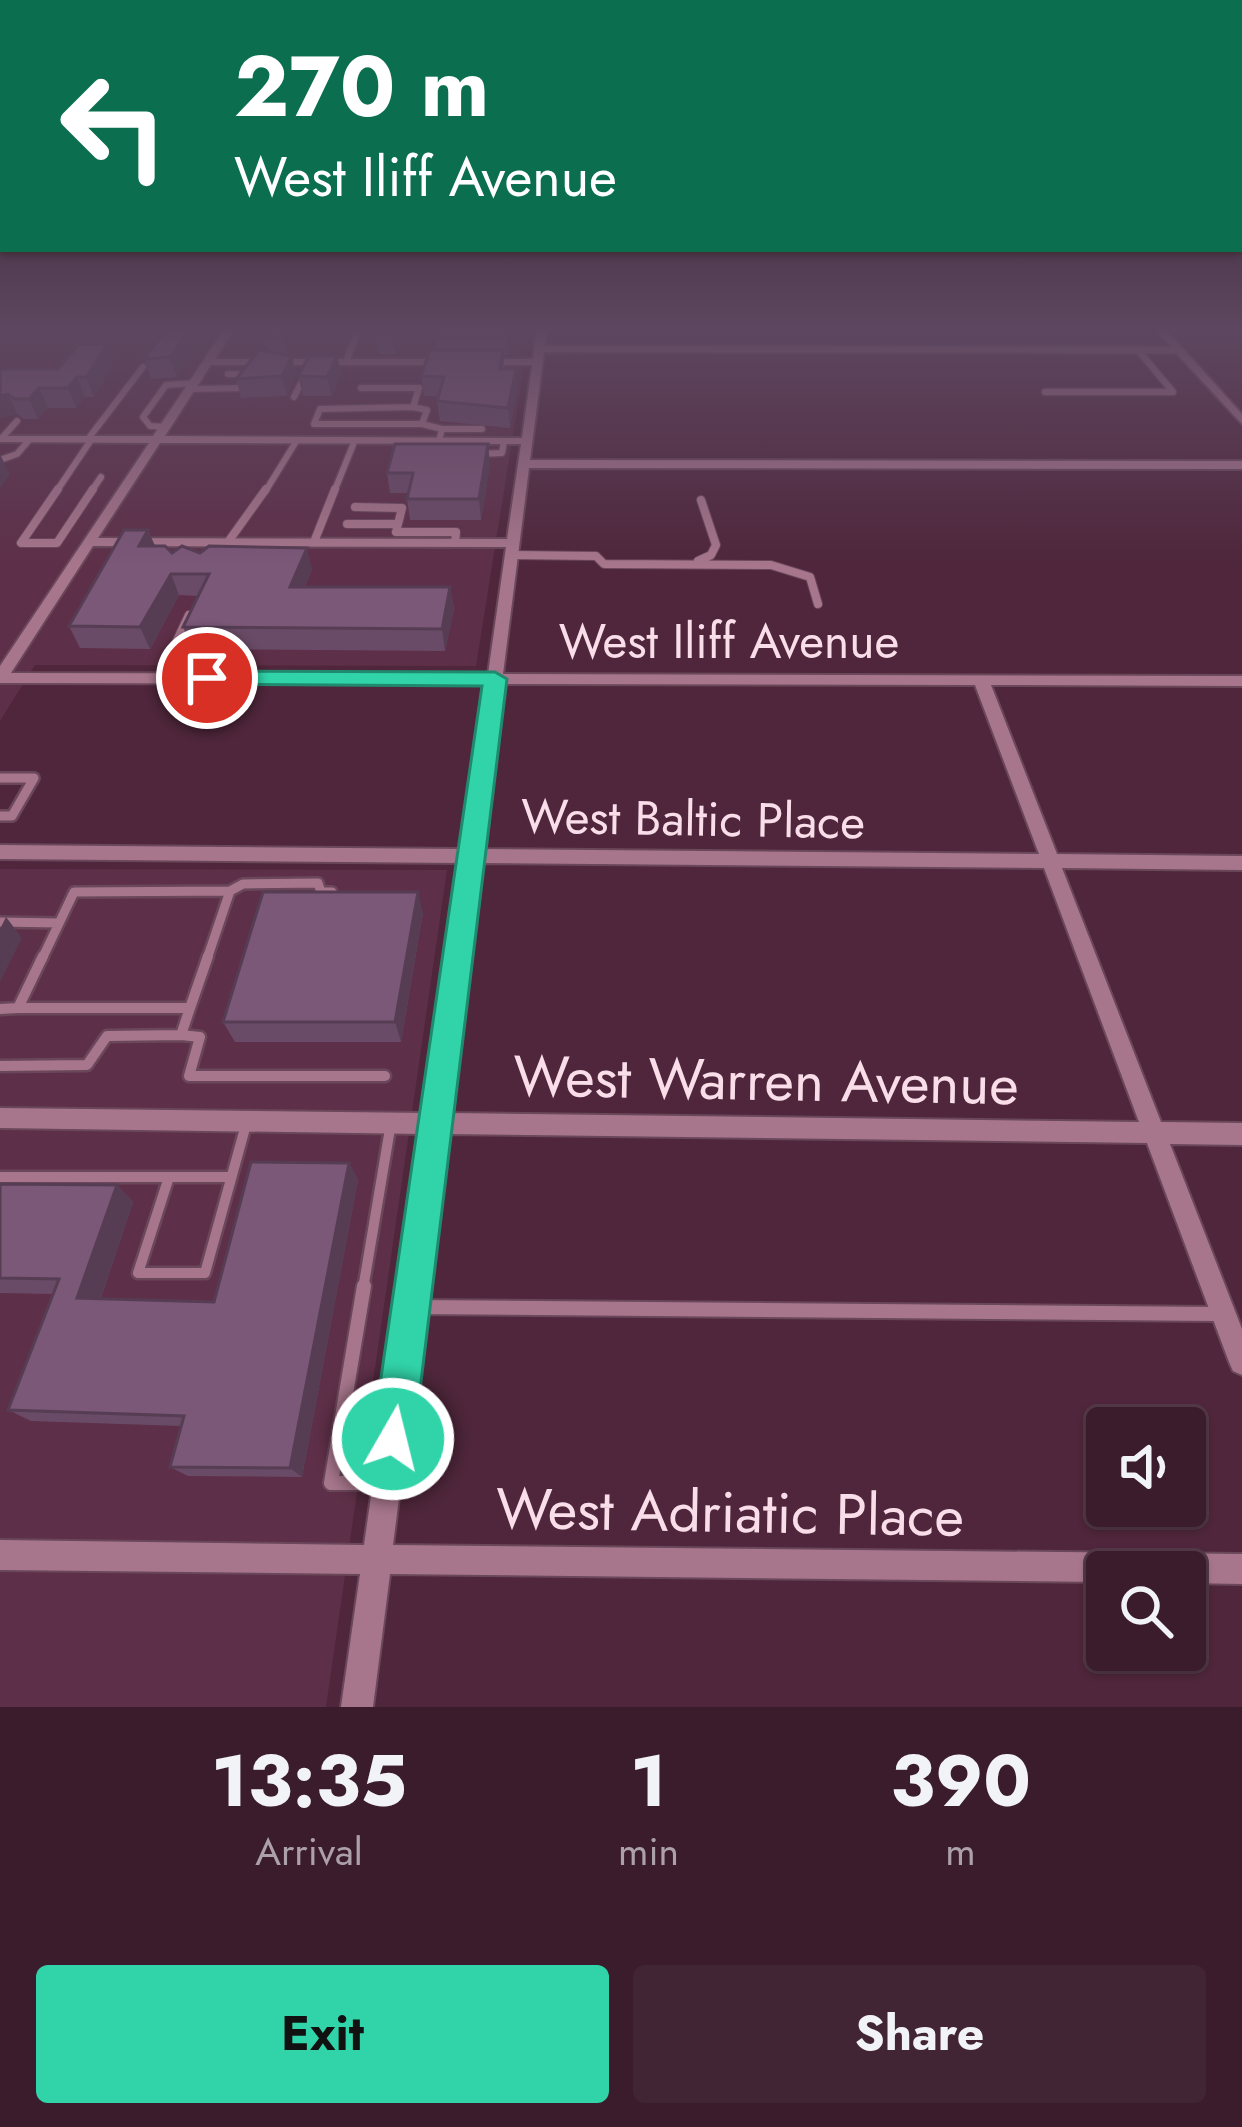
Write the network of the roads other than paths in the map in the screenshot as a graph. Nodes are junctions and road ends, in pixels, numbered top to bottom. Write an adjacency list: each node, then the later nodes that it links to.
1 (113, 408): 14 (lane)
2 (149, 408): 9 (lane)
3 (178, 408): 9 (street)
4 (382, 408): 8 (lane)
5 (415, 408): 8 (lane)
6 (531, 408): 19 (street)
7 (17, 421): 12 (lane)
8 (422, 424): 11 (lane)
9 (166, 427): 15 (street)
10 (482, 429): 11 (lane)
11 (440, 435): 17 (street); 18 (street)
12 (0, 439): 13 (street)
13 (30, 439): 14 (street); 21 (lane)
14 (90, 440): 15 (street); 23 (lane)
15 (158, 440): 16 (street); 28 (street)
16 (296, 440): 17 (street); 30 (lane)
17 (355, 440): 29 (lane)
18 (504, 441): 19 (street); 20 (lane)
19 (525, 452): 22 (street); 31 (street)
20 (462, 454)
21 (0, 460)
22 (1242, 465)
23 (101, 477)
24 (701, 500): 32 (lane)
25 (355, 507): 27 (lane)
26 (347, 524): 27 (lane)
27 (395, 532): 29 (street); 31 (street)
28 (92, 542): 30 (street); 35 (street)
29 (314, 542): 30 (street)
30 (220, 546)
31 (512, 549): 32 (lane); 37 (street)
32 (693, 564): 33 (lane)
33 (818, 604)
34 (189, 615): 36 (lane)
35 (0, 678): 36 (street, West Iliff Avenue)
36 (159, 678): 37 (street, West Iliff Avenue)
37 (495, 679): 38 (street, West Iliff Avenue); 43 (street)
38 (981, 680): 39 (street, West Iliff Avenue); 44 (street)
39 (1242, 681)
40 (0, 778): 41 (lane)
41 (0, 816)
42 (0, 852): 43 (street, West Baltic Place)
43 (471, 856): 44 (street, West Baltic Place); 59 (street)
44 (1051, 861): 45 (street, West Baltic Place); 60 (street)
45 (1242, 862)
46 (230, 891): 47 (lane); 49 (lane); 51 (lane)
47 (341, 892)
48 (0, 922): 49 (lane)
49 (59, 922): 50 (lane)
50 (18, 1008): 51 (lane); 52 (lane)
51 (190, 1008): 53 (lane)
52 (0, 1009)
53 (182, 1035): 54 (lane); 55 (lane)
54 (0, 1066)
55 (385, 1076)
56 (0, 1118): 57 (street, West Warren Avenue)
57 (247, 1121): 58 (street, West Warren Avenue); 64 (lane)
58 (391, 1123): 59 (street, West Warren Avenue); 68 (lane)
59 (435, 1124): 60 (street, West Warren Avenue); 65 (street)
60 (1155, 1133): 61 (street, West Warren Avenue); 66 (street)
61 (1242, 1134)
62 (0, 1177): 63 (lane)
63 (169, 1178): 64 (lane); 64 (lane)
64 (231, 1178)
65 (411, 1307): 66 (lane); 68 (street)
66 (1224, 1314): 67 (street)
67 (1242, 1363)
68 (387, 1483): 70 (street)
69 (0, 1555): 70 (street, West Adriatic Place)
70 (376, 1560): 71 (street, West Adriatic Place); 72 (street)
71 (1242, 1569)
72 (357, 1707)

